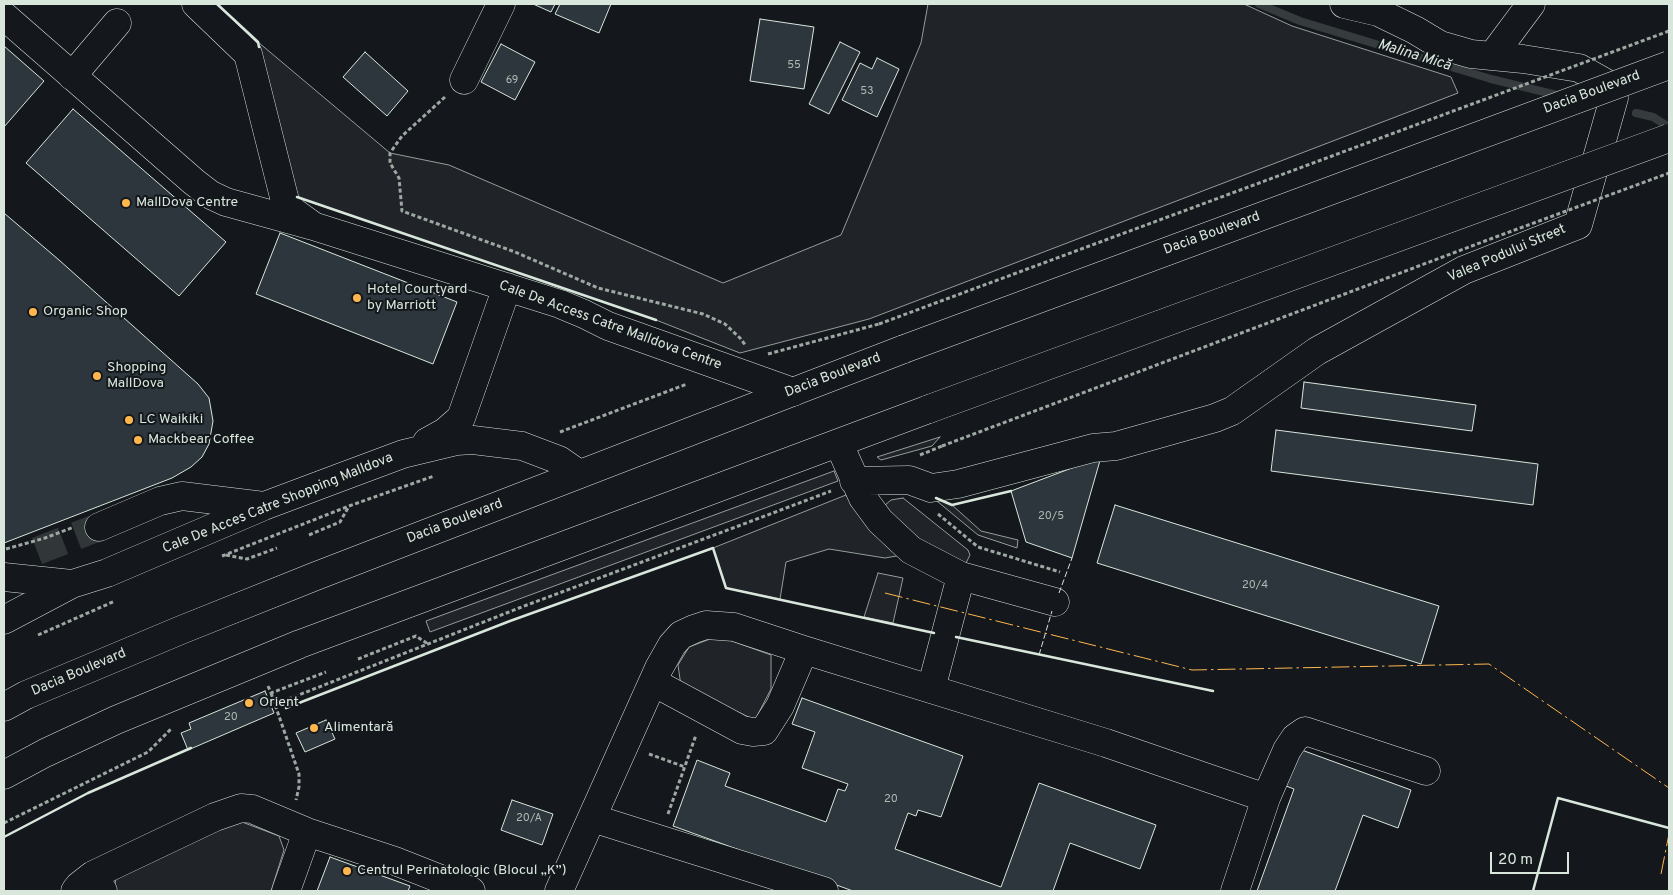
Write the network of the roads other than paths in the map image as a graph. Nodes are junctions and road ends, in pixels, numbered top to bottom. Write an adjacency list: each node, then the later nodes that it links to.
1 (196, 4): 13 (main road)
2 (501, 4): 11 (main road)
3 (1344, 4): 5 (main road, Valea Podului Street)
4 (1531, 4): 8 (main road)
5 (1379, 8): 8 (main road, Valea Podului Street)
6 (4, 16): 10 (main road, Cale De Access Catre Malldova Centre)
7 (117, 23): 10 (main road)
8 (1493, 56): 19 (main road, Valea Podului Street)
9 (1669, 65): 15 (main road, Dacia Boulevard, bridge)
10 (72, 76): 13 (main road, Cale De Access Catre Malldova Centre)
11 (464, 80)
12 (1669, 138): 16 (main road, bridge)
13 (313, 226): 14 (main road, Cale De Access Catre Malldova Centre)
14 (507, 287): 15 (main road, Cale De Access Catre Malldova Centre); 17 (main road)
15 (793, 392): 18 (main road, Dacia Boulevard)
16 (839, 444): 19 (main road); 32 (main road)
17 (403, 454): 18 (main road, Cale De Acces Catre Shopping Malldova); 20 (main road, Cale De Acces Catre Shopping Malldova)
18 (578, 474): 30 (main road, Dacia Boulevard)
19 (854, 481): 22 (main road)
20 (264, 506): 21 (main road); 24 (main road, Cale De Acces Catre Shopping Malldova)
21 (99, 527)
22 (961, 576): 25 (main road); 29 (main road)
23 (4, 577): 24 (main road, Cale De Acces Catre Shopping Malldova)
24 (72, 584): 26 (main road)
25 (1055, 602)
26 (4, 620)
27 (804, 650): 28 (main road); 28 (main road); 29 (main road)
28 (653, 682): 34 (main road)
29 (931, 689): 33 (main road)
30 (11, 698)
31 (1426, 771): 33 (main road)
32 (4, 775)
33 (1266, 798): 41 (main road)
34 (592, 818): 39 (main road); 40 (main road)
35 (307, 832): 36 (main road); 37 (main road); 38 (main road)
36 (90, 886)
37 (454, 888)
38 (286, 891)
39 (559, 891)
40 (824, 891)
41 (1235, 891)

